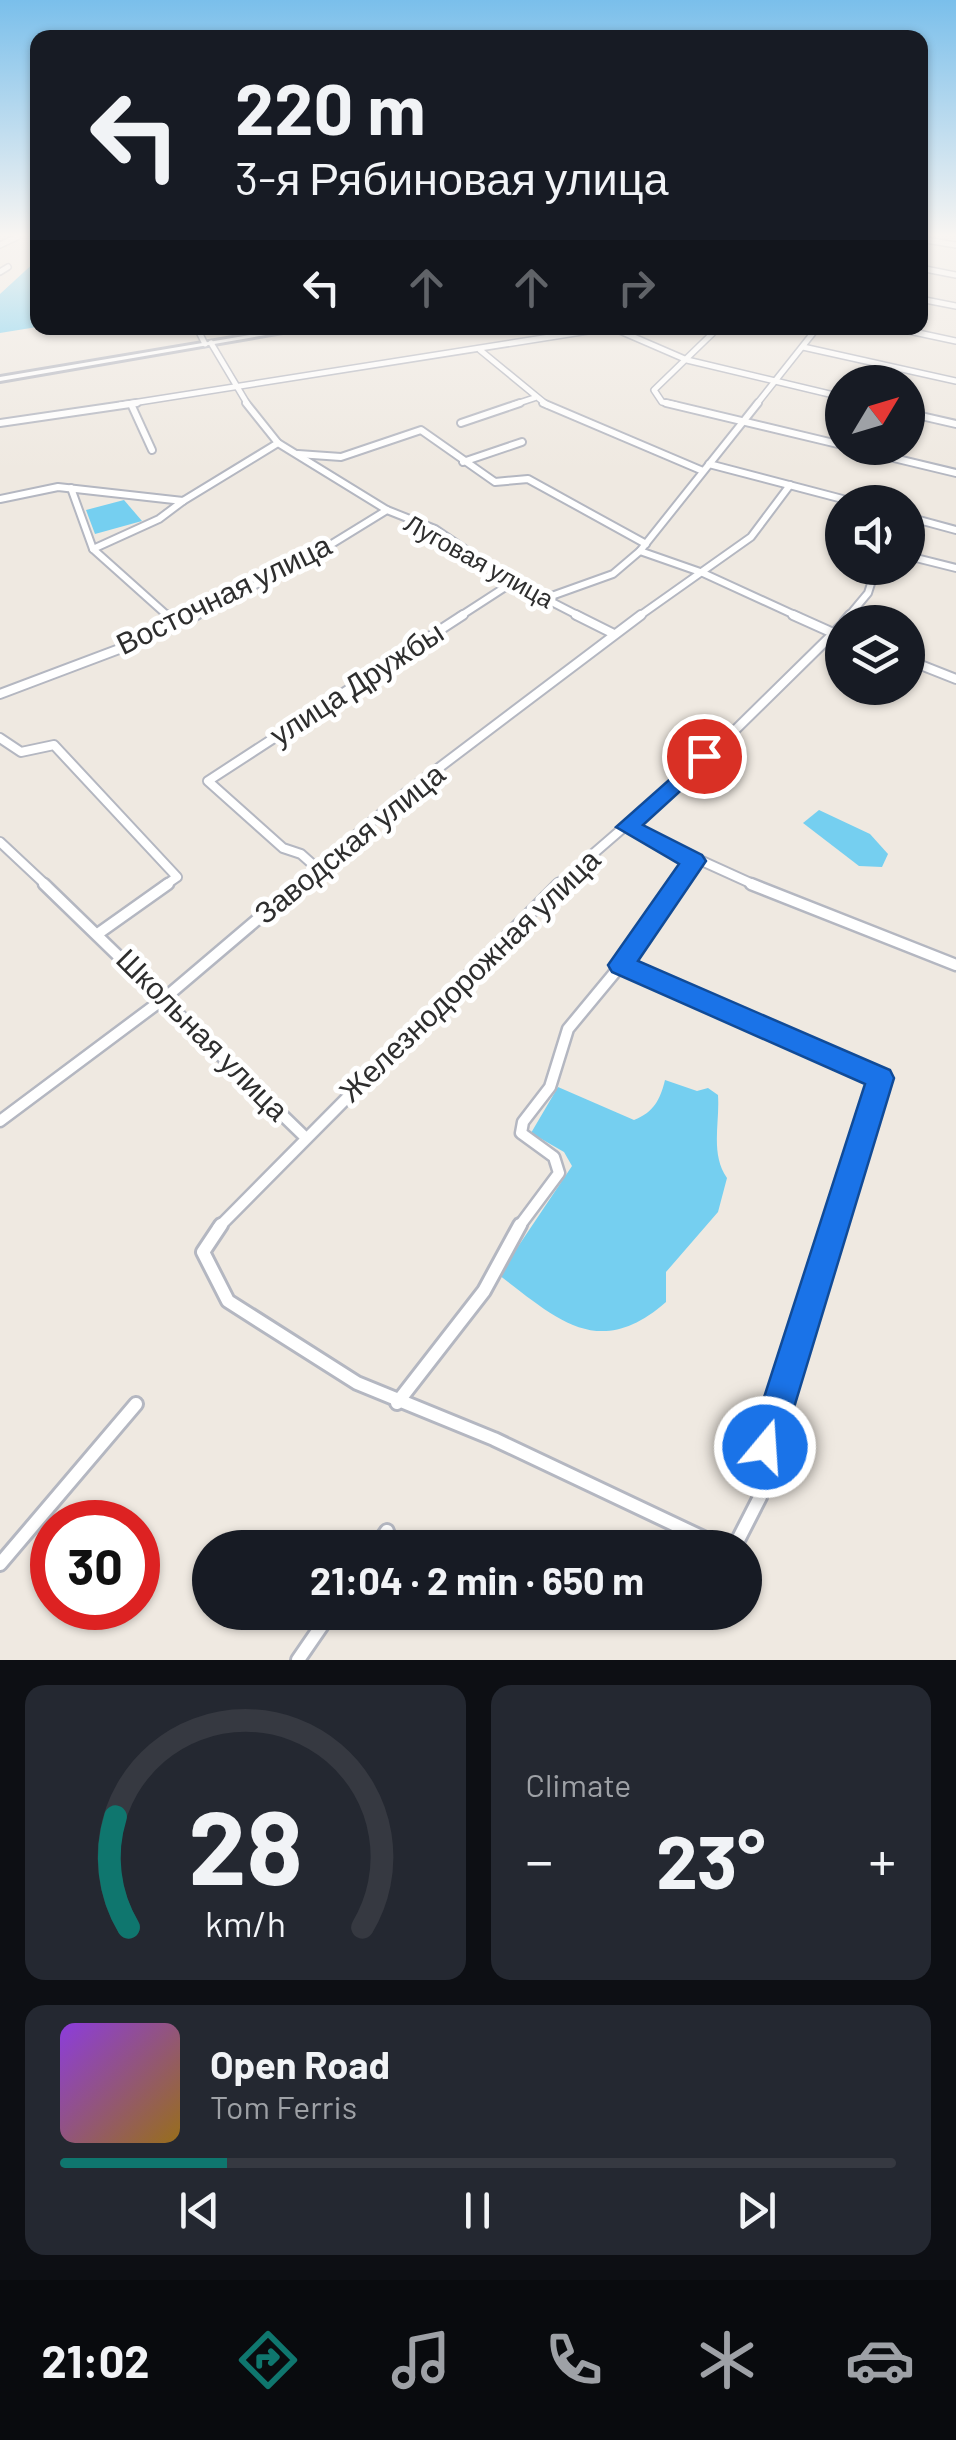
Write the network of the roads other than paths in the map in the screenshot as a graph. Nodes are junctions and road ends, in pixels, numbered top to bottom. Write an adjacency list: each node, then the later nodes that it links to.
1 (928, 334): 8 (street)
2 (203, 335): 9 (street, Луговая улица)
3 (252, 335): 9 (street)
4 (569, 335): 11 (street)
5 (627, 335): 12 (street)
6 (711, 335): 12 (street)
7 (812, 335): 10 (street)
8 (956, 340)
9 (208, 343): 13 (street); 16 (street, Луговая улица)
10 (803, 346): 14 (street); 15 (street)
11 (480, 350): 16 (street); 18 (street)
12 (687, 360): 14 (street); 21 (street)
13 (0, 379)
14 (776, 381): 17 (street); 21 (street)
15 (956, 381)
16 (234, 387): 19 (street); 26 (street, Луговая улица)
17 (825, 393)
18 (534, 398): 23 (street); 33 (street)
19 (131, 404): 22 (street); 28 (street)
20 (925, 417): 24 (street)
21 (743, 420): 25 (street); 31 (street)
22 (0, 423)
23 (461, 423)
24 (956, 424)
25 (825, 441)
26 (278, 442): 29 (street, Луговая улица); 39 (street)
27 (522, 442): 30 (street)
28 (152, 450)
29 (295, 454): 30 (street); 40 (street, Луговая улица)
30 (463, 462): 43 (street)
31 (709, 464): 33 (street); 35 (street)
32 (923, 465): 34 (street)
33 (702, 471): 43 (street)
34 (956, 473)
35 (790, 485): 37 (street); 47 (street, Заводская улица)
36 (72, 488): 38 (street); 39 (street); 44 (street)
37 (825, 494)
38 (0, 499)
39 (184, 500): 44 (street)
40 (388, 510): 48 (street, Луговая улица); 50 (street, Восточная улица)
41 (925, 522): 42 (street)
42 (956, 530)
43 (643, 547): 47 (street); 49 (street)
44 (93, 549): 50 (street)
45 (925, 560): 46 (street)
46 (956, 568)
47 (703, 573): 51 (street); 52 (street, Заводская улица)
48 (513, 582): 49 (street, Луговая улица); 61 (street, улица Дружбы)
49 (546, 598): 52 (street, Луговая улица)
50 (174, 622): 56 (street, Восточная улица)
51 (825, 622)
52 (614, 634): 61 (street, Заводская улица)
53 (825, 645): 58 (street, Железнодорожная улица)
54 (925, 667): 55 (street)
55 (956, 679)
56 (0, 694)
57 (0, 738): 62 (street, Школьная улица)
58 (627, 827): 60 (street); 68 (street, Железнодорожная улица)
59 (0, 842): 62 (street, Школьная улица)
60 (694, 861): 63 (street); 64 (street)
61 (318, 870): 65 (street, Заводская улица)
62 (99, 933): 65 (street, Школьная улица)
63 (621, 965): 66 (street); 70 (street)
64 (956, 965)
65 (166, 997): 67 (street, Заводская улица); 68 (street, Школьная улица)
66 (881, 1078): 70 (street)
67 (0, 1121)
68 (305, 1137): 69 (street, Железнодорожная улица)
69 (202, 1252): 70 (street)
70 (397, 1402)
71 (136, 1404): 72 (street)
72 (0, 1564)
73 (319, 1630): 74 (street)
74 (298, 1660)

